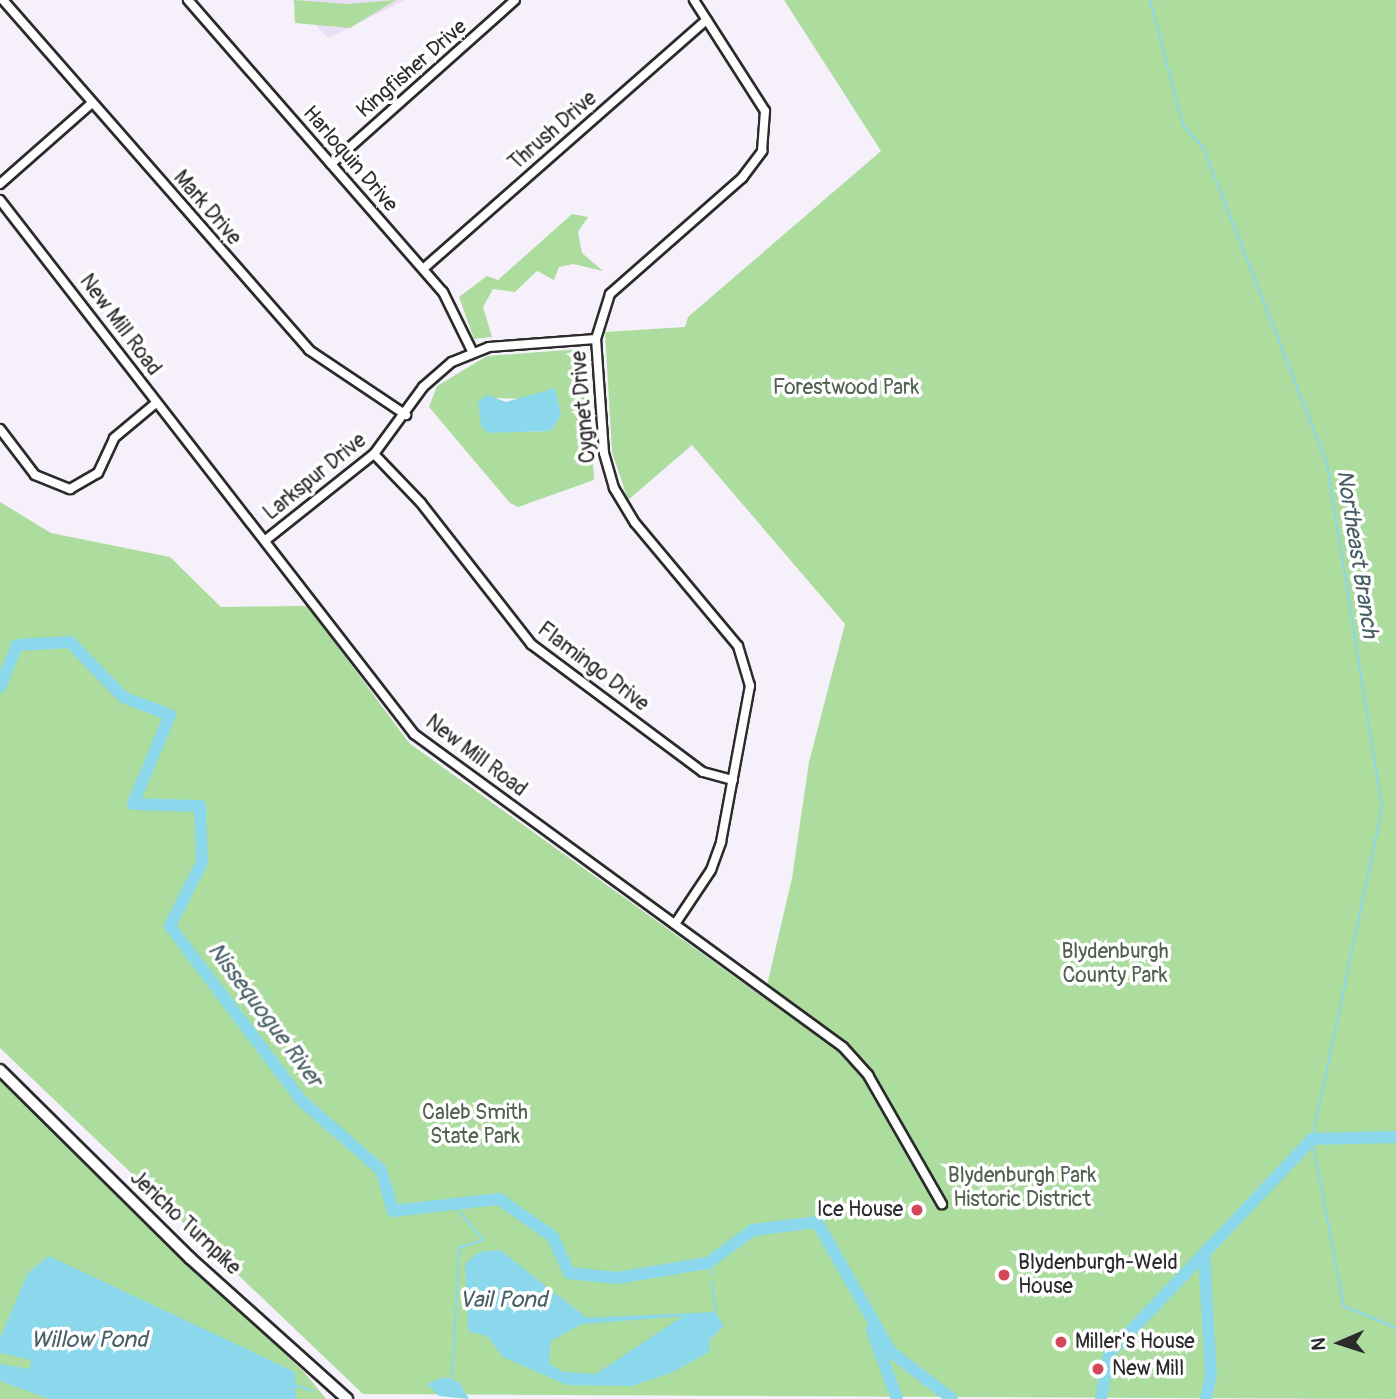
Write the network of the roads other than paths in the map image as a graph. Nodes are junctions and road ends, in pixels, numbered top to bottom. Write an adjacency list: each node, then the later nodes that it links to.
1 (188, 0): 7 (street, Harloquin Drive)
2 (515, 0): 7 (street, Kingfisher Drive)
3 (694, 0): 5 (street, Cygnet Drive)
4 (8, 2): 6 (street, Mark Drive)
5 (706, 20): 12 (street, Thrush Drive); 13 (street, Cygnet Drive)
6 (92, 103): 8 (street); 16 (street, Mark Drive)
7 (331, 164): 12 (street, Harloquin Drive)
8 (0, 184)
9 (0, 200): 10 (street, New Mill Road)
10 (11, 213): 11 (street); 15 (street, New Mill Road)
11 (0, 216)
12 (424, 268): 14 (street, Harloquin Drive)
13 (596, 339): 14 (street, Larkspur Drive); 20 (street, Cygnet Drive)
14 (472, 351): 16 (street, Larkspur Drive)
15 (156, 403): 17 (street); 19 (street, New Mill Road)
16 (406, 415): 18 (street, Larkspur Drive)
17 (0, 429)
18 (374, 454): 19 (street, Larkspur Drive); 20 (street, Flamingo Drive)
19 (267, 539): 21 (street, New Mill Road)
20 (733, 780): 21 (street, Cygnet Drive)
21 (675, 924): 23 (street, New Mill Road)
22 (0, 1070): 24 (main road, Jericho Turnpike)
23 (942, 1204)
24 (347, 1399)

